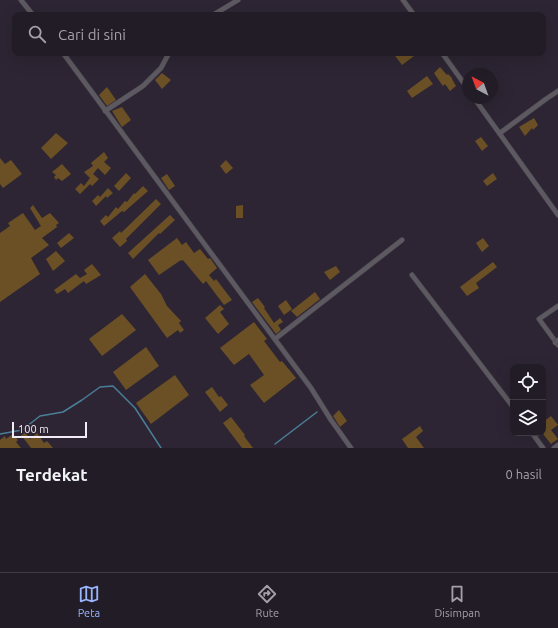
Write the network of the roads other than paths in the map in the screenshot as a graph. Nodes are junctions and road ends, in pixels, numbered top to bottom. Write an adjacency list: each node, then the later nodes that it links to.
1 (21, 0): 4 (street)
2 (238, 0): 5 (street)
3 (403, 0): 6 (street)
4 (31, 12)
5 (218, 12)
6 (412, 12)
7 (65, 56): 13 (street)
8 (167, 56): 13 (street)
9 (444, 56): 10 (street)
10 (462, 81)
11 (558, 91): 14 (street)
12 (478, 104): 14 (street)
13 (105, 111): 19 (street)
14 (500, 133): 15 (street)
15 (558, 215)
16 (402, 240): 19 (street)
17 (412, 275): 21 (street)
18 (558, 306): 20 (street)
19 (275, 339): 24 (street)
20 (557, 343)
21 (510, 403)
22 (534, 436): 25 (street)
23 (558, 445): 26 (street)
24 (350, 448)
25 (543, 448)
26 (554, 448)

